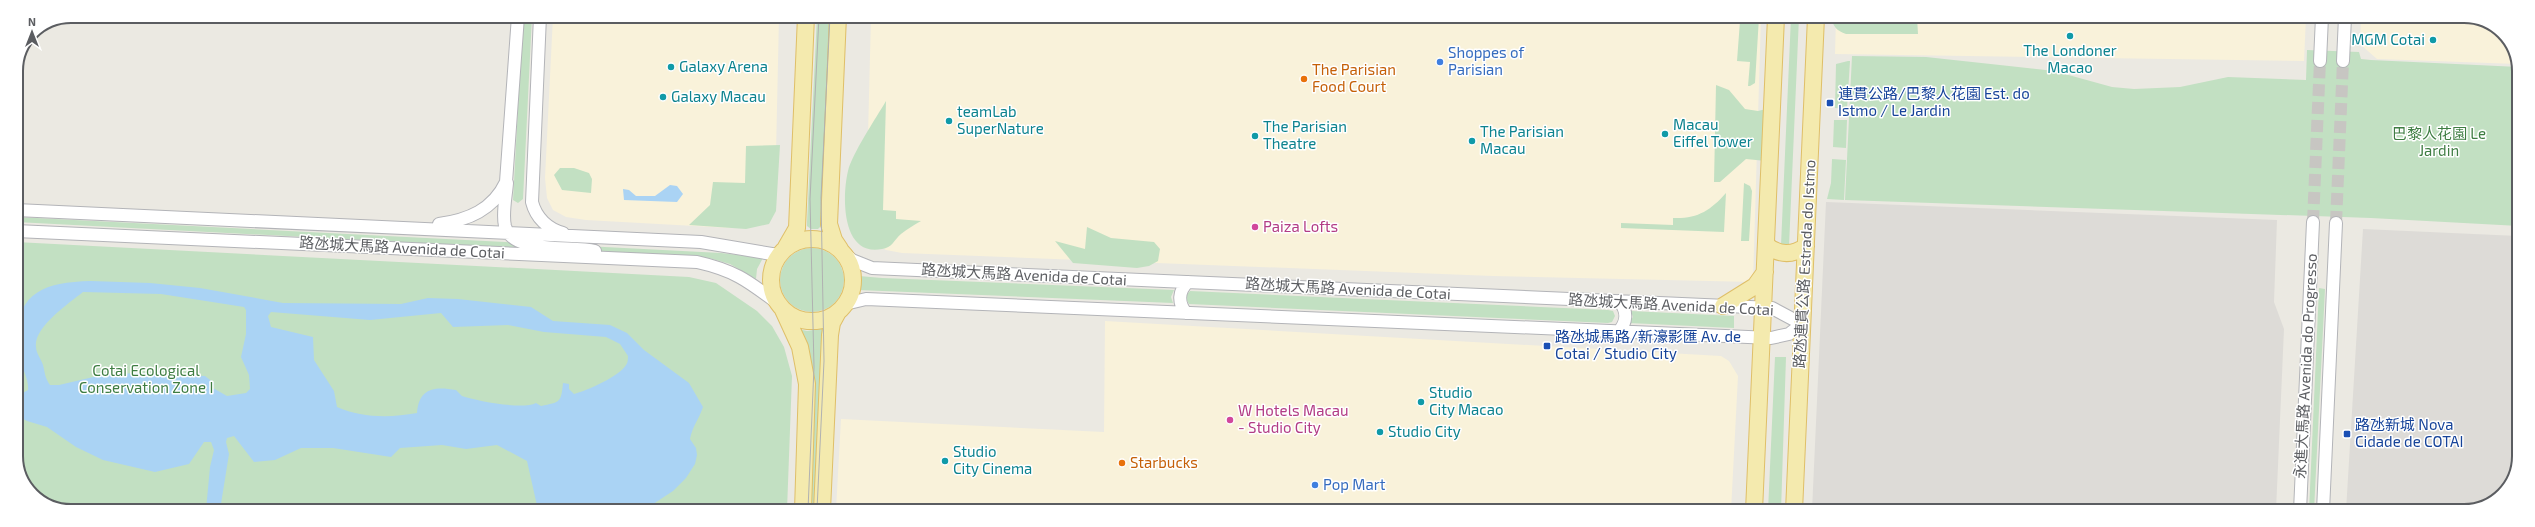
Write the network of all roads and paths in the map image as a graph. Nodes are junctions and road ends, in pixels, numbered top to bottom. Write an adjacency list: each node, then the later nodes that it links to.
1 (518, 23): 11 (street)
2 (540, 23): 18 (street)
3 (806, 23): 21 (main road)
4 (838, 23): 22 (main road)
5 (1776, 23): 19 (main road)
6 (1816, 23): 20 (main road, 路氹連貫公路 Estrada do Istmo)
7 (2322, 23): 9 (street)
8 (2345, 23): 10 (street)
9 (2320, 61)
10 (2343, 61)
11 (508, 175): 15 (street); 17 (street)
12 (23, 210): 15 (street, 路氹城大馬路 Avenida de Cotai)
13 (2313, 222): 39 (street, 永進大馬路 Avenida do Progresso)
14 (2336, 223): 40 (street, 永進大馬路 Avenida do Progresso)
15 (416, 228): 17 (street, 路氹城大馬路 Avenida de Cotai)
16 (23, 231): 23 (street, 路氹城大馬路 Avenida de Cotai)
17 (509, 233): 18 (street, 路氹城大馬路 Avenida de Cotai); 23 (street)
18 (576, 236): 21 (street, 路氹城大馬路 Avenida de Cotai)
19 (1766, 245): 20 (main road); 24 (main road)
20 (1806, 246): 32 (main road, 路氹連貫公路 Estrada do Istmo)
21 (782, 251): 22 (main road); 27 (main road)
22 (842, 252): 25 (street, 路氹城大馬路 Avenida de Cotai); 29 (main road)
23 (625, 258): 27 (street, 路氹城大馬路 Avenida de Cotai)
24 (1765, 272): 28 (main road); 30 (main road)
25 (1188, 282): 26 (street, 路氹城大馬路 Avenida de Cotai); 31 (street)
26 (1619, 301): 28 (street, 路氹城大馬路 Avenida de Cotai); 33 (street)
27 (780, 306): 29 (main road); 35 (main road)
28 (1723, 306): 30 (street, 路氹城大馬路 Avenida de Cotai)
29 (842, 308): 31 (street, 路氹城大馬路 Avenida de Cotai); 36 (main road)
30 (1763, 308): 32 (street, 路氹城大馬路 Avenida de Cotai); 34 (main road)
31 (1186, 312): 33 (street, 路氹城大馬路 Avenida de Cotai)
32 (1802, 324): 34 (street, 路氹城大馬路 Avenida de Cotai); 38 (main road, 路氹連貫公路 Estrada do Istmo)
33 (1618, 332): 34 (street, 路氹城大馬路 Avenida de Cotai)
34 (1762, 338): 37 (main road)
35 (802, 504)
36 (822, 504)
37 (1754, 504)
38 (1794, 504)
39 (2300, 504)
40 (2323, 504)

